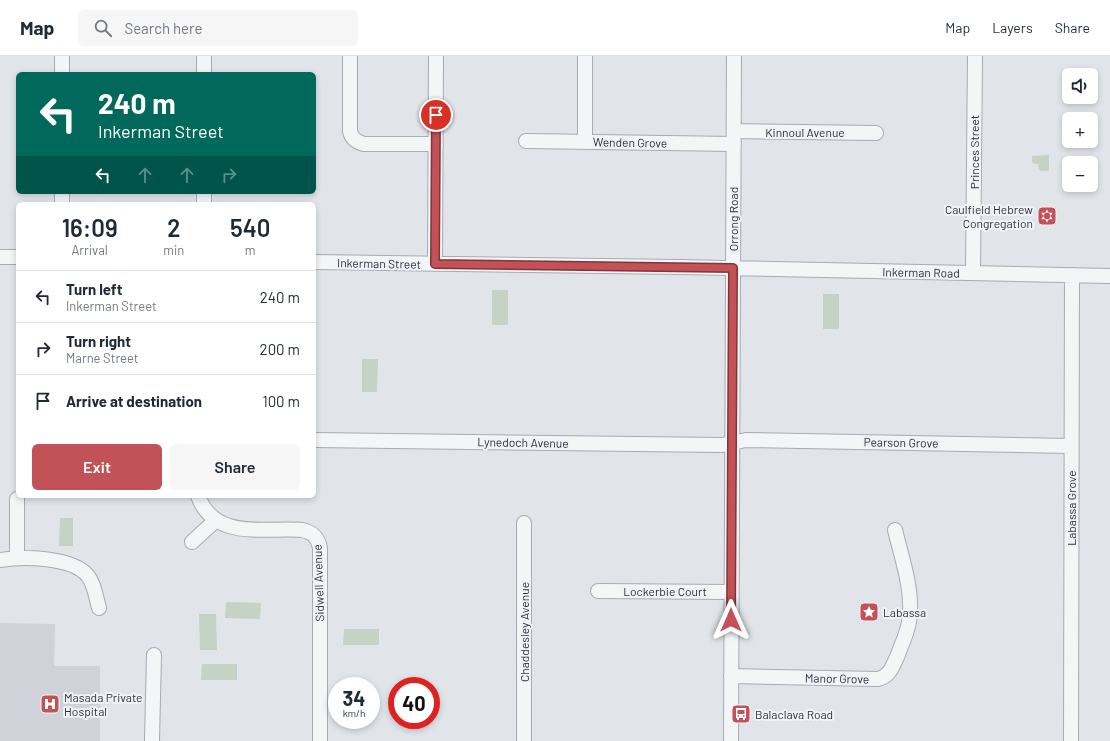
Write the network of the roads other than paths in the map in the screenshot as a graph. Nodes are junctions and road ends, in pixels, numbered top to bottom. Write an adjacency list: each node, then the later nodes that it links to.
1 (62, 56): 8 (street)
2 (204, 56): 9 (street)
3 (350, 56): 14 (street)
4 (436, 56): 14 (street)
5 (585, 56): 13 (street)
6 (734, 56): 11 (street, Orrong Road)
7 (975, 56): 20 (street, Princes Street)
8 (62, 72)
9 (204, 72)
10 (876, 132): 11 (street, Kinnoul Avenue)
11 (734, 138): 13 (street, Wenden Grove); 19 (street, Orrong Road)
12 (526, 141): 13 (street, Wenden Grove)
13 (585, 141)
14 (436, 144): 18 (street)
15 (0, 257): 16 (street)
16 (16, 258)
17 (316, 262): 18 (street, Inkerman Street)
18 (435, 264): 19 (street, Inkerman Street)
19 (733, 268): 20 (street, Inkerman Road); 24 (street, Orrong Road)
20 (974, 273): 21 (street, Inkerman Road)
21 (1072, 275): 22 (street, Inkerman Road); 25 (street, Labassa Grove)
22 (1110, 276)
23 (316, 440): 24 (street, Lynedoch Avenue)
24 (732, 442): 25 (street, Pearson Grove); 35 (street, Orrong Road)
25 (1071, 446): 43 (street, Labassa Grove)
26 (199, 498): 28 (street, Sidwell Avenue)
27 (17, 500): 32 (street)
28 (216, 520): 31 (street); 40 (street, Sidwell Avenue)
29 (524, 523): 41 (street, Chaddesley Avenue)
30 (895, 530): 38 (street, Manor Grove)
31 (192, 542)
32 (17, 558): 33 (street); 36 (street)
33 (0, 560)
34 (598, 591): 35 (street, Lockerbie Court)
35 (731, 592): 38 (street, Orrong Road)
36 (98, 608)
37 (154, 654): 39 (street)
38 (731, 676): 42 (street, Orrong Road)
39 (152, 741)
40 (320, 741)
41 (524, 741)
42 (731, 741)
43 (1071, 741)

